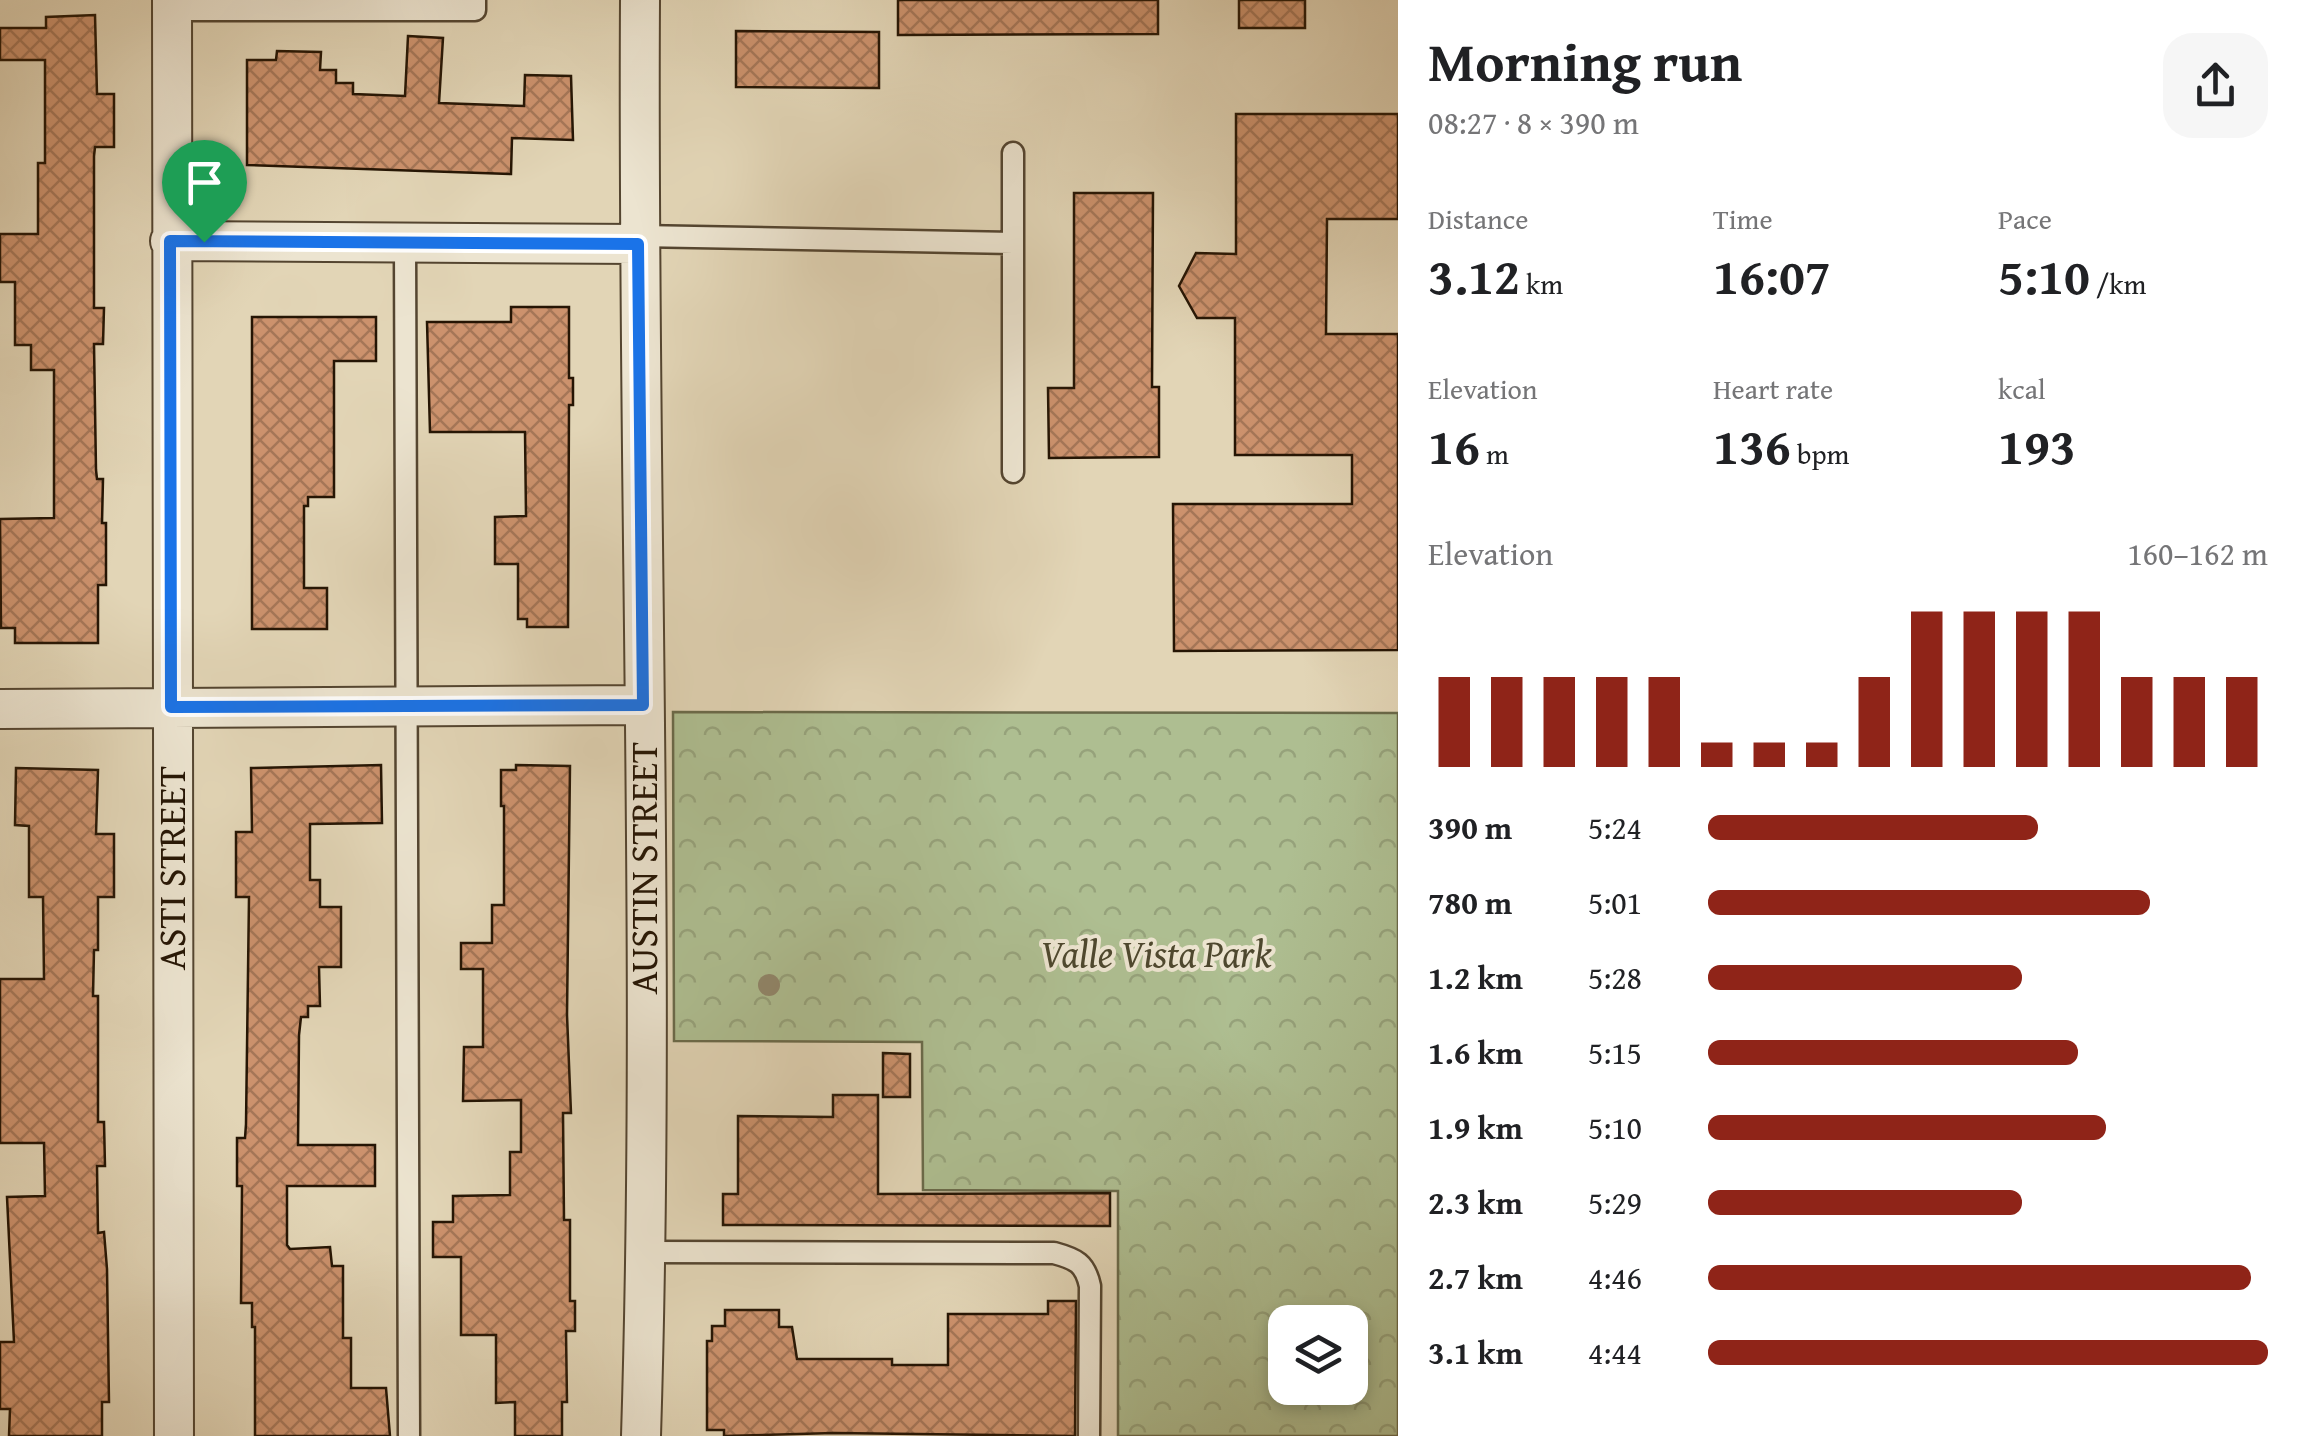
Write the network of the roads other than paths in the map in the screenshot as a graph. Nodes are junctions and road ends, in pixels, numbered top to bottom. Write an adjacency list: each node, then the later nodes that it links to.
1 (475, 0): 3 (lane)
2 (640, 0): 5 (street, AUSTIN STREET)
3 (172, 5): 6 (street, ASTI STREET)
4 (1012, 153): 8 (lane)
5 (638, 240): 7 (street); 8 (lane); 10 (street, AUSTIN STREET)
6 (170, 241): 7 (street); 12 (street, ASTI STREET)
7 (404, 243): 11 (lane)
8 (1012, 243): 9 (lane)
9 (1012, 472)
10 (643, 705): 11 (street); 14 (street, AUSTIN STREET)
11 (406, 706): 12 (street); 16 (lane)
12 (171, 707): 13 (street); 15 (street, ASTI STREET)
13 (0, 709)
14 (647, 1252): 17 (street, AUSTIN STREET); 18 (lane)
15 (174, 1436)
16 (409, 1436)
17 (641, 1436)
18 (1088, 1436)

